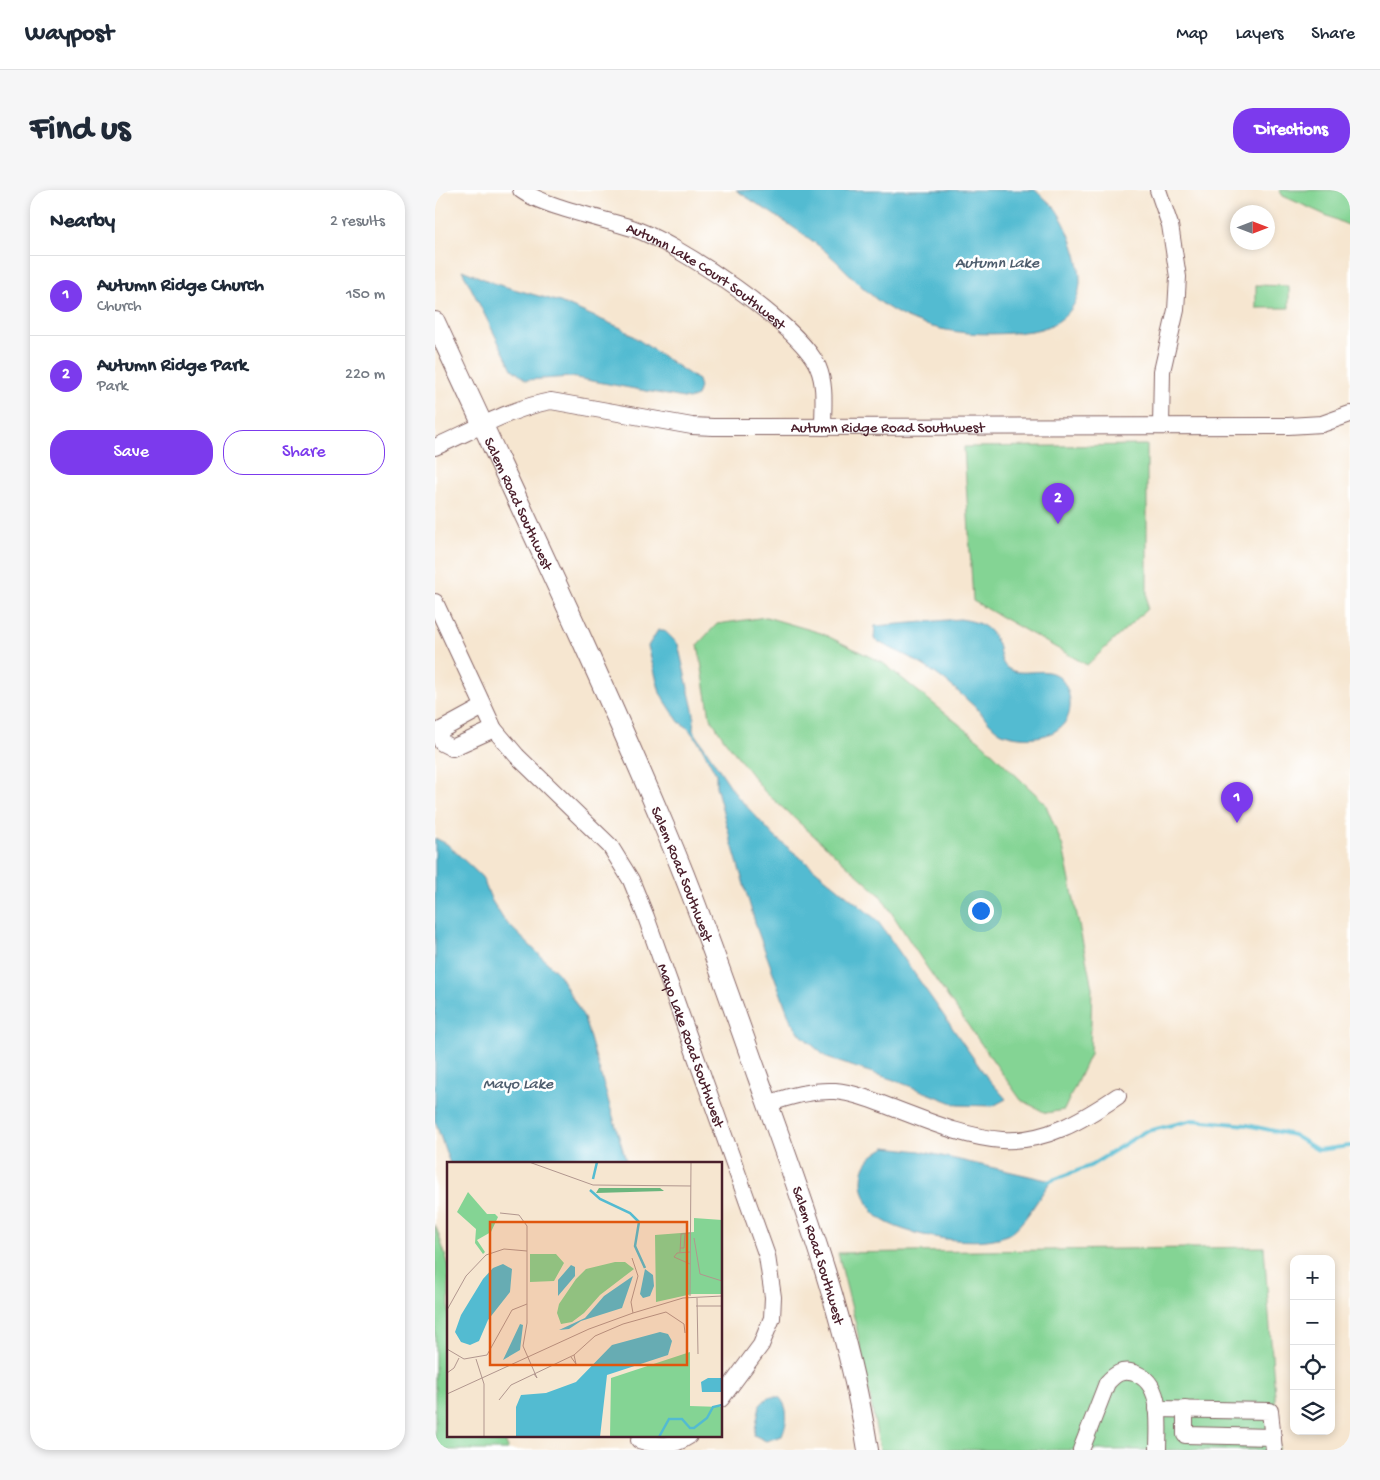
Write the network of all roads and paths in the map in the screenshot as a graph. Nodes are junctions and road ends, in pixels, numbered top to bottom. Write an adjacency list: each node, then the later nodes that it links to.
1 (521, 190): 7 (street, Autumn Lake Court Southwest)
2 (1158, 190): 6 (street)
3 (435, 322): 5 (main road, Salem Road Southwest)
4 (1350, 414): 6 (street, Autumn Ridge Road Southwest)
5 (483, 426): 7 (street, Autumn Ridge Road Southwest); 8 (street, Autumn Ridge Road Southwest); 13 (main road, Salem Road Southwest)
6 (1161, 426): 7 (street, Autumn Ridge Road Southwest)
7 (823, 427)
8 (435, 447)
9 (435, 602): 10 (street, Mayo Lake Road Southwest)
10 (483, 707): 11 (street, Mayo Lake Road Southwest); 11 (street)
11 (495, 729): 14 (street, Mayo Lake Road Southwest)
12 (1118, 1096): 13 (street)
13 (768, 1104): 20 (main road, Salem Road Southwest)
14 (723, 1395)
15 (1157, 1409): 16 (street); 21 (street); 22 (street)
16 (1185, 1409): 19 (street); 19 (street)
17 (686, 1438): 18 (street)
18 (639, 1440)
19 (1273, 1443)
20 (868, 1450)
21 (1081, 1450)
22 (1158, 1450)

